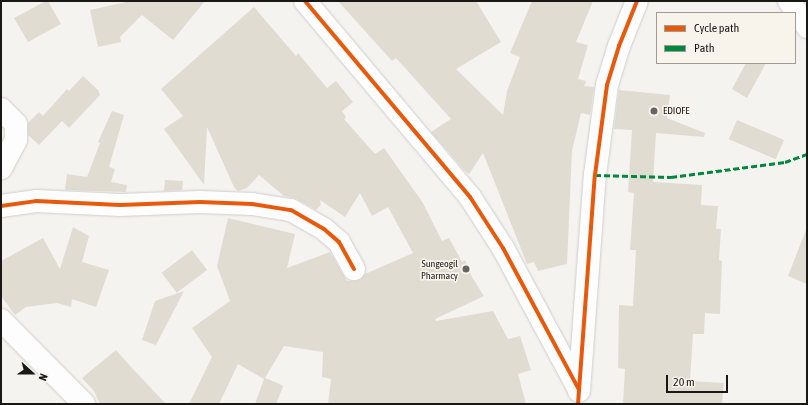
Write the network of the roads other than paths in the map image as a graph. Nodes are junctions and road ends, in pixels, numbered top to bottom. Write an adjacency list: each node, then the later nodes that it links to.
1 (305, 1): 10 (street)
2 (637, 1): 10 (street)
3 (789, 1): 4 (street)
4 (807, 27)
5 (1, 109): 6 (street)
6 (1, 168)
7 (1, 206): 8 (street)
8 (354, 269)
9 (1, 320): 11 (street)
10 (579, 397)
11 (84, 404)

